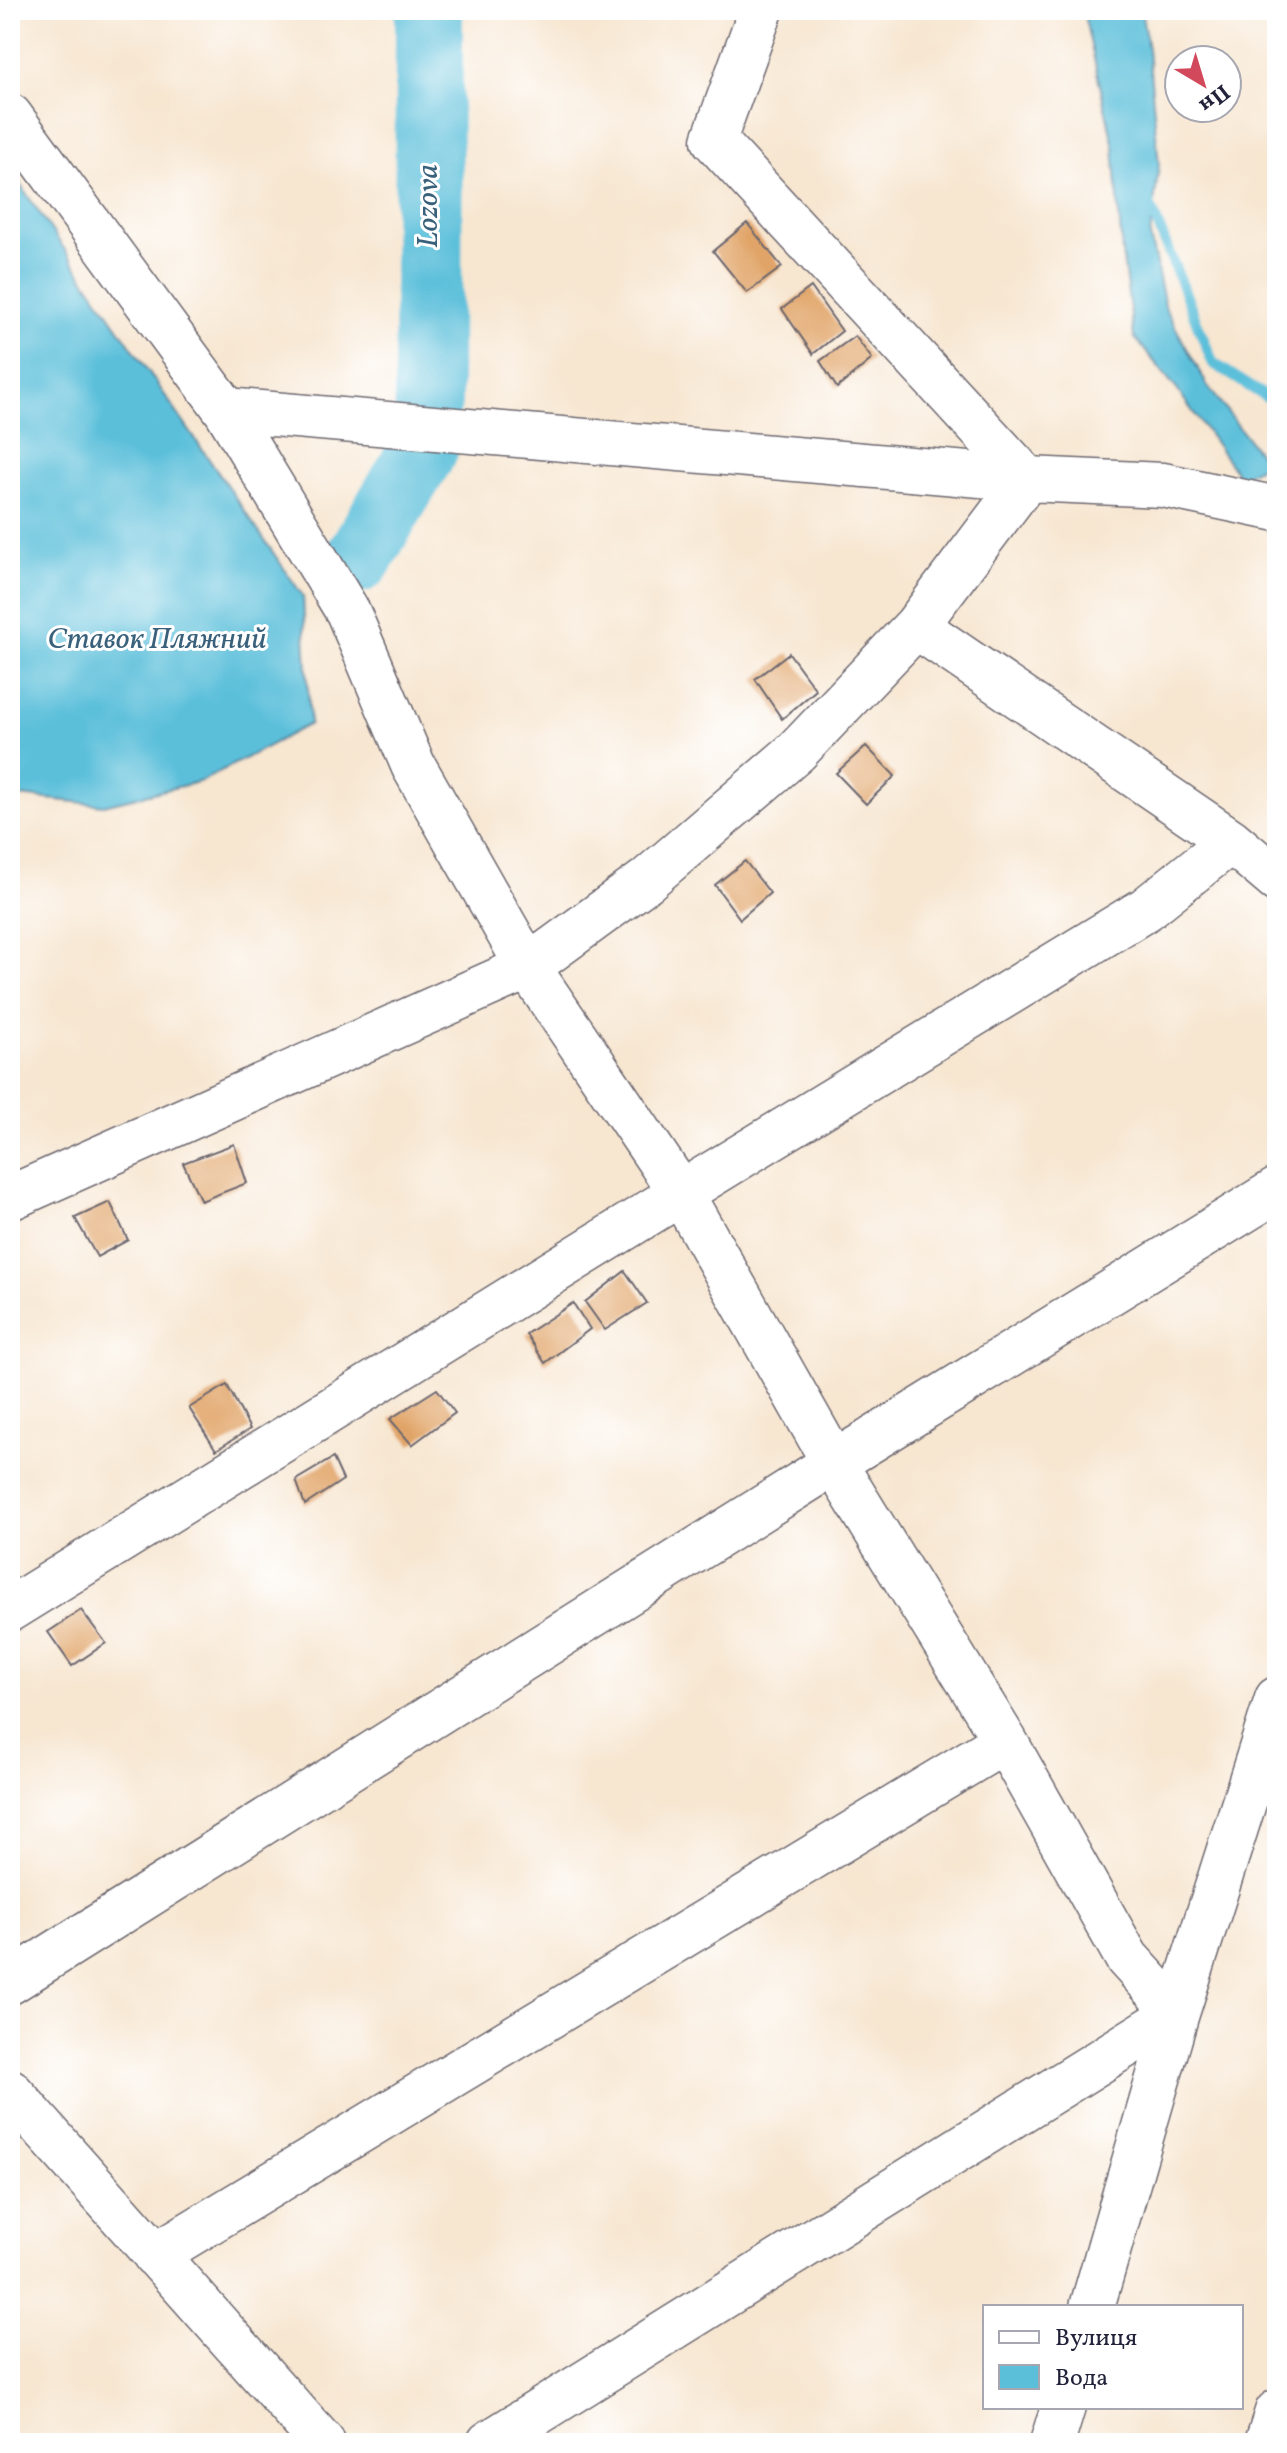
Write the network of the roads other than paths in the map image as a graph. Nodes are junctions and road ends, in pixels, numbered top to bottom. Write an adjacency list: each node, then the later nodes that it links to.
1 (761, 10): 4 (street)
2 (10, 116): 3 (street)
3 (226, 410): 4 (street); 9 (street)
4 (1027, 479): 5 (street); 6 (street)
5 (1277, 509)
6 (916, 626): 7 (street); 9 (street)
7 (1231, 841): 8 (street); 11 (street)
8 (1277, 880)
9 (528, 967): 11 (street); 12 (street)
10 (1277, 1190): 13 (street)
11 (681, 1193): 13 (street); 14 (street)
12 (10, 1198)
13 (834, 1463): 16 (street); 17 (street)
14 (10, 1609)
15 (1277, 1699): 18 (street)
16 (1005, 1741): 18 (street); 20 (street)
17 (10, 1982)
18 (1177, 2013): 21 (street); 25 (street)
19 (10, 2091): 20 (street)
20 (155, 2255): 24 (street)
21 (1093, 2305)
22 (1062, 2409): 26 (street)
23 (1277, 2412): 27 (street)
24 (323, 2443)
25 (489, 2443)
26 (1052, 2443)
27 (1267, 2443)

